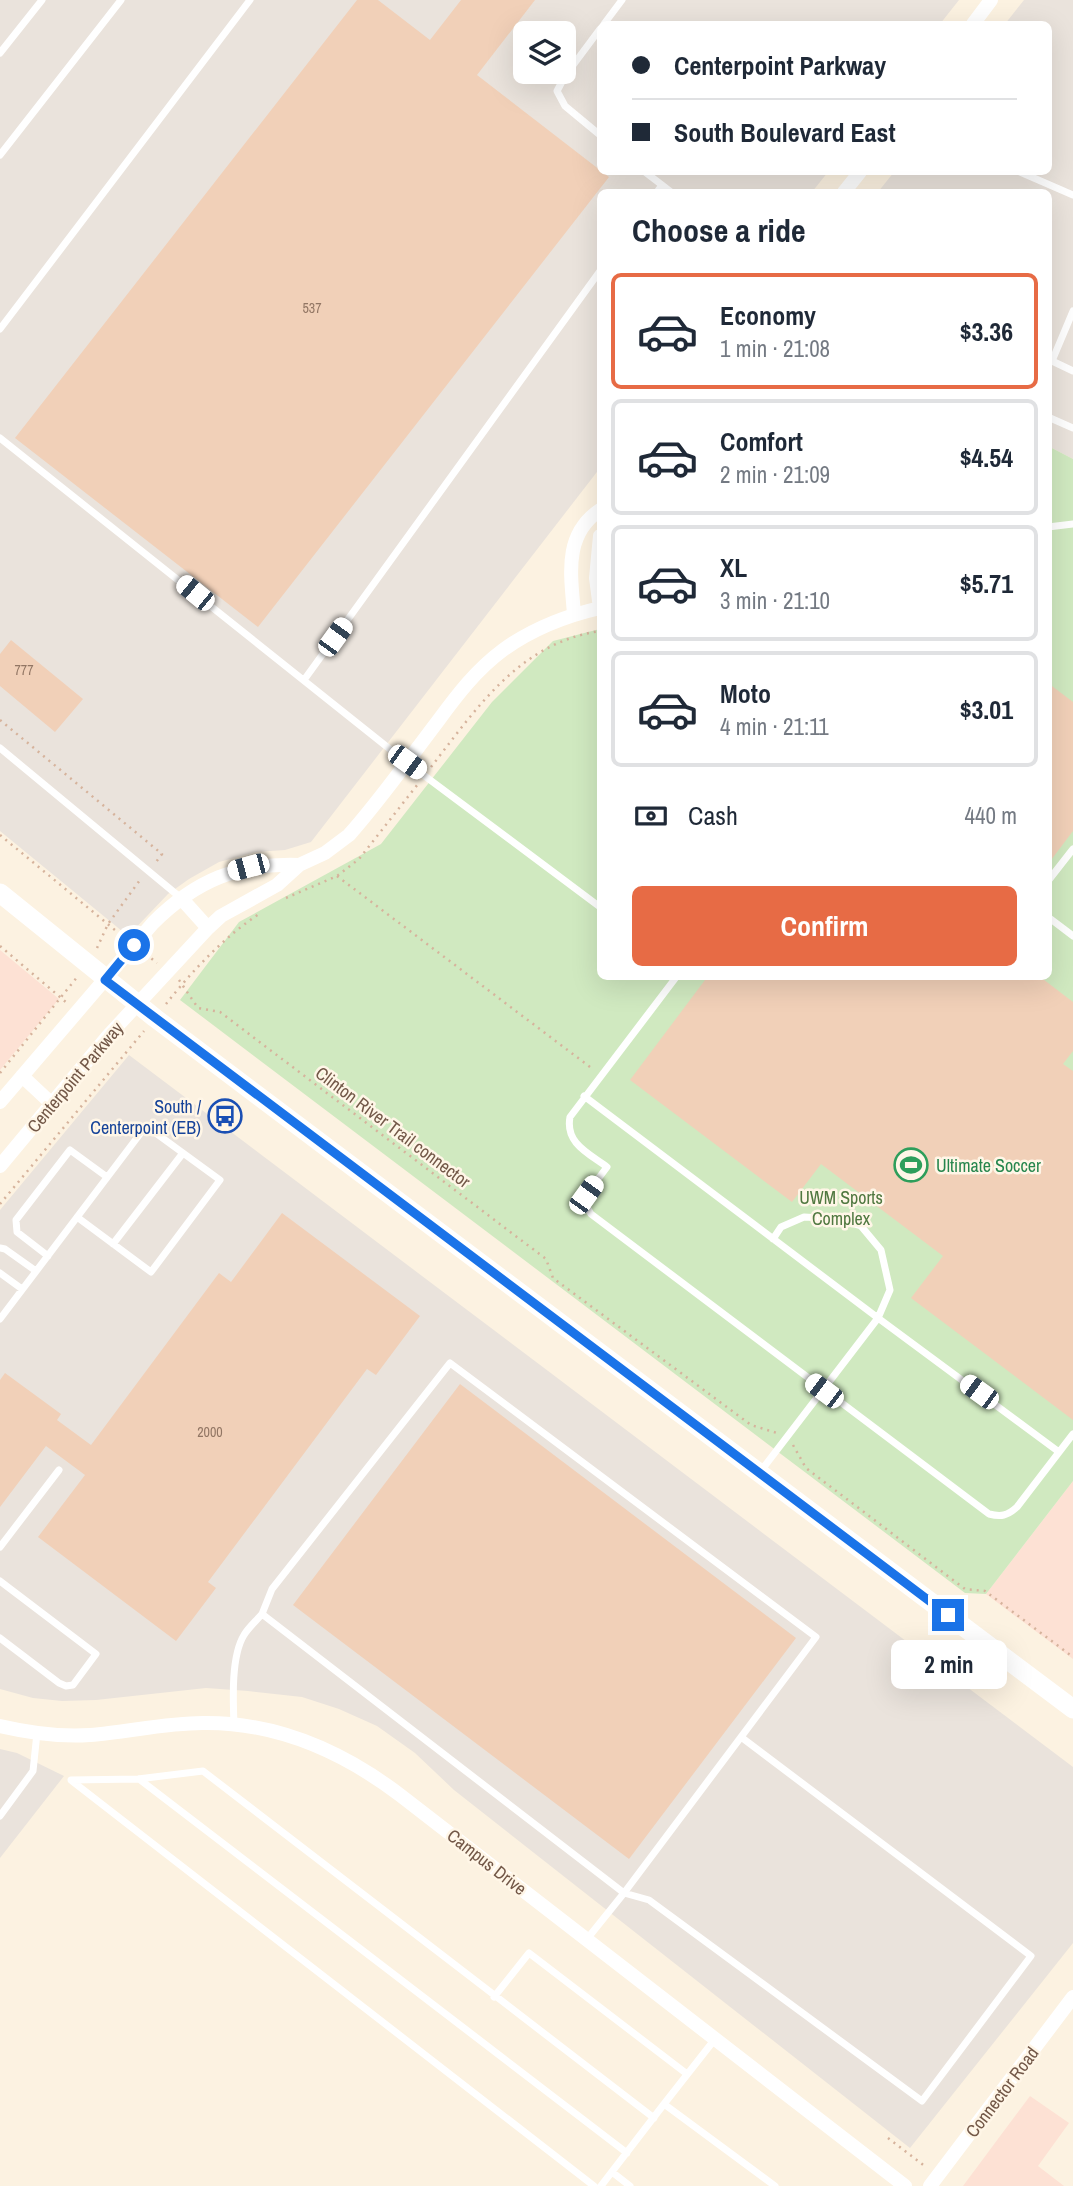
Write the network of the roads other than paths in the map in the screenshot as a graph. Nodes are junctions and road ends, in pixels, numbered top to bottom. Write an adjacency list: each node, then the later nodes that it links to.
1 (42, 0): 9 (lane)
2 (121, 0): 11 (lane)
3 (250, 0): 20 (lane)
4 (622, 0): 6 (lane)
5 (991, 0): 7 (street)
6 (606, 21)
7 (975, 21)
8 (597, 33): 10 (lane)
9 (0, 53)
10 (597, 133)
11 (0, 155)
12 (648, 175): 15 (lane)
13 (858, 175): 16 (street)
14 (1027, 175): 17 (lane)
15 (660, 189)
16 (846, 189)
17 (1073, 195)
18 (597, 275): 32 (lane)
19 (1073, 311): 21 (lane)
20 (0, 329)
21 (1073, 371)
22 (1052, 419): 23 (lane)
23 (1073, 428)
24 (0, 438): 32 (lane)
25 (597, 512): 31 (street)
26 (1073, 524): 27 (lane)
27 (1052, 527)
28 (597, 568): 29 (street)
29 (597, 586)
30 (597, 609): 31 (street, Centerpoint Parkway)
31 (574, 614): 34 (street, Centerpoint Parkway)
32 (304, 680): 34 (lane)
33 (0, 748): 39 (lane)
34 (407, 762): 36 (street, Centerpoint Parkway); 40 (lane)
35 (1073, 849): 37 (lane)
36 (299, 864): 39 (street, Centerpoint Parkway); 42 (street, Centerpoint Parkway)
37 (1052, 876)
38 (0, 893): 44 (street)
39 (181, 898): 42 (street); 44 (street, Centerpoint Parkway)
40 (597, 905)
41 (1052, 920): 43 (lane)
42 (208, 928): 46 (street, Centerpoint Parkway)
43 (1073, 936)
44 (105, 980): 46 (street); 47 (street, Centerpoint Parkway)
45 (674, 980): 48 (lane)
46 (137, 1004): 50 (street, Centerpoint Parkway); 69 (street)
47 (22, 1076): 49 (street, Centerpoint Parkway); 50 (street)
48 (584, 1096): 55 (lane); 65 (lane)
49 (0, 1102)
50 (52, 1104): 52 (street, Centerpoint Parkway)
51 (183, 1153): 53 (lane); 56 (lane); 56 (lane)
52 (0, 1166)
53 (107, 1177): 54 (lane); 58 (lane)
54 (77, 1217): 56 (lane); 58 (lane)
55 (773, 1239): 63 (lane); 63 (lane)
56 (113, 1244)
57 (0, 1248): 59 (lane)
58 (48, 1256): 59 (lane)
59 (36, 1271): 61 (lane)
60 (0, 1273): 61 (lane)
61 (22, 1289): 62 (lane)
62 (4, 1307): 64 (lane)
63 (878, 1318): 65 (lane); 67 (lane)
64 (0, 1319)
65 (824, 1391): 67 (lane); 69 (lane)
66 (1073, 1434): 67 (lane)
67 (1059, 1452)
68 (59, 1471): 70 (lane)
69 (760, 1473): 74 (street)
70 (0, 1548)
71 (0, 1581): 73 (lane)
72 (262, 1614): 75 (lane); 78 (lane); 81 (lane)
73 (0, 1638)
74 (1073, 1709)
75 (233, 1724): 77 (street, Campus Drive); 82 (street, Campus Drive)
76 (0, 1726): 77 (street, Campus Drive)
77 (37, 1733): 80 (lane)
78 (741, 1737): 81 (lane); 81 (lane)
79 (138, 1779): 83 (lane); 89 (lane); 91 (lane)
80 (0, 1816)
81 (624, 1893): 82 (lane)
82 (587, 1939): 85 (street, Campus Drive)
83 (494, 1997): 86 (lane); 88 (lane)
84 (1073, 1997): 96 (street, Connector Road)
85 (715, 2038): 86 (lane); 95 (street, Campus Drive)
86 (687, 2074): 87 (lane)
87 (664, 2105): 88 (lane); 94 (lane)
88 (654, 2118): 89 (lane)
89 (627, 2153): 90 (lane)
90 (612, 2172): 92 (lane); 93 (lane)
91 (594, 2186)
92 (601, 2186)
93 (630, 2186)
94 (775, 2186)
95 (905, 2186)
96 (930, 2186)

